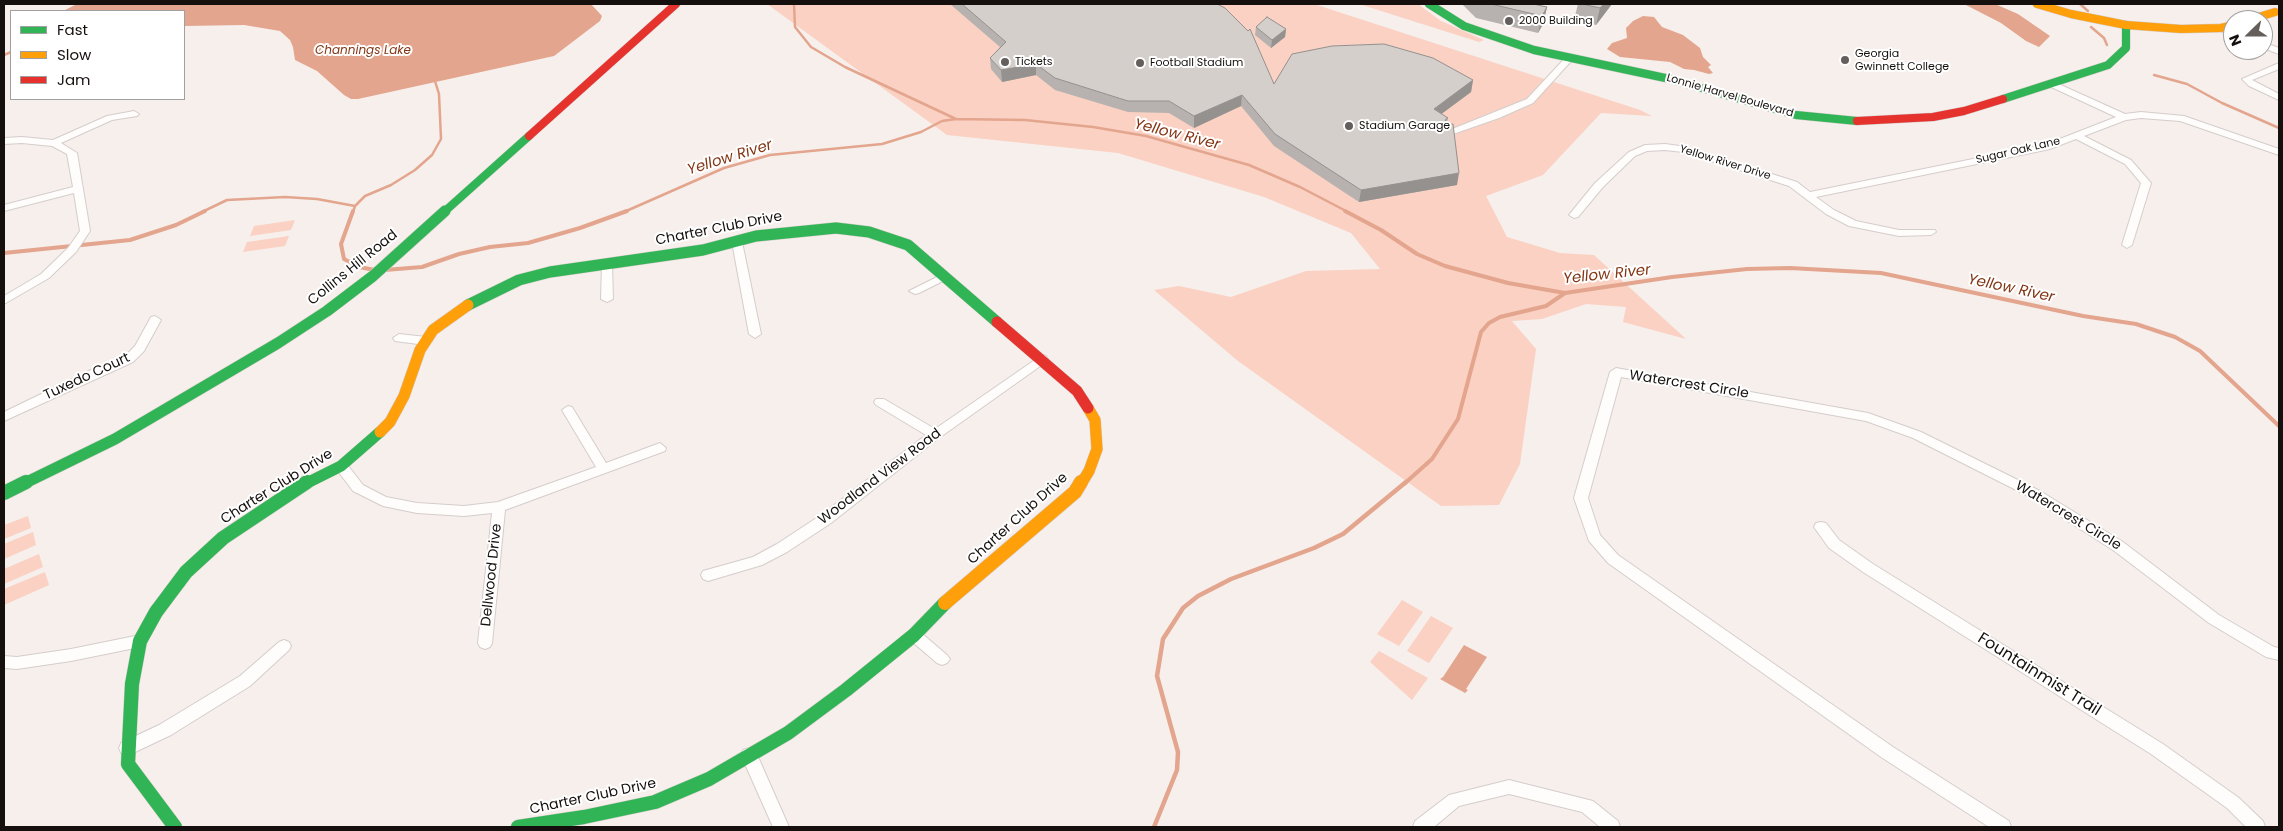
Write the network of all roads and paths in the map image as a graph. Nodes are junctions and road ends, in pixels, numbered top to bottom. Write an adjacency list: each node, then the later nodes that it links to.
1 (676, 4): 43 (street, Collins Hill Road)
2 (1429, 4): 8 (street, Lonnie Harvel Boulevard)
3 (2037, 4): 6 (street)
4 (2254, 4): 5 (street)
5 (2278, 12)
6 (2126, 25): 7 (street); 10 (street, Lonnie Harvel Boulevard)
7 (2221, 28)
8 (1569, 59): 10 (street, Lonnie Harvel Boulevard); 14 (street)
9 (2279, 66): 11 (street)
10 (2052, 84): 13 (street)
11 (2279, 97)
12 (134, 114): 17 (street)
13 (2124, 117): 15 (street, Sugar Oak Lane); 18 (street, Sugar Oak Lane)
14 (1450, 132)
15 (2077, 136): 20 (street, Sugar Oak Lane); 25 (street)
16 (4, 141): 17 (street)
17 (54, 143): 19 (street)
18 (2279, 152)
19 (79, 188): 21 (street); 30 (street)
20 (1809, 195): 22 (street, Yellow River Drive); 23 (street, Yellow River Drive)
21 (4, 208)
22 (1574, 214)
23 (1931, 232)
24 (738, 242): 26 (street, Charter Club Drive); 27 (street, Charter Club Drive); 32 (street)
25 (2127, 245)
26 (607, 264): 29 (street); 34 (street, Charter Club Drive)
27 (944, 276): 28 (street); 35 (street, Charter Club Drive)
28 (915, 292)
29 (607, 299)
30 (4, 301)
31 (155, 320): 38 (street, Tuxedo Court)
32 (754, 334)
33 (399, 338): 34 (street)
34 (426, 341): 41 (street, Charter Club Drive)
35 (1042, 359): 39 (street, Woodland View Road); 47 (street, Charter Club Drive)
36 (880, 402): 39 (street)
37 (568, 410): 42 (street)
38 (4, 417)
39 (935, 434): 46 (street, Woodland View Road)
40 (660, 448): 42 (street)
41 (340, 466): 44 (street); 48 (street, Charter Club Drive)
42 (603, 468): 44 (street)
43 (4, 492)
44 (499, 507): 49 (street, Dellwood Drive)
45 (1821, 527): 62 (street, Fountainmist Trail)
46 (708, 574)
47 (914, 636): 52 (street); 55 (street, Charter Club Drive)
48 (140, 642): 53 (street); 54 (street, Charter Club Drive)
49 (484, 643)
50 (284, 646): 54 (street)
51 (2279, 654): 61 (street, Watercrest Circle)
52 (942, 659)
53 (4, 662)
54 (128, 748): 56 (street, Charter Club Drive)
55 (749, 755): 57 (street, Charter Club Drive); 58 (street)
56 (175, 827)
57 (523, 827)
58 (781, 827)
59 (1421, 827): 60 (street)
60 (1612, 827)
61 (2003, 827)
62 (2257, 827)

